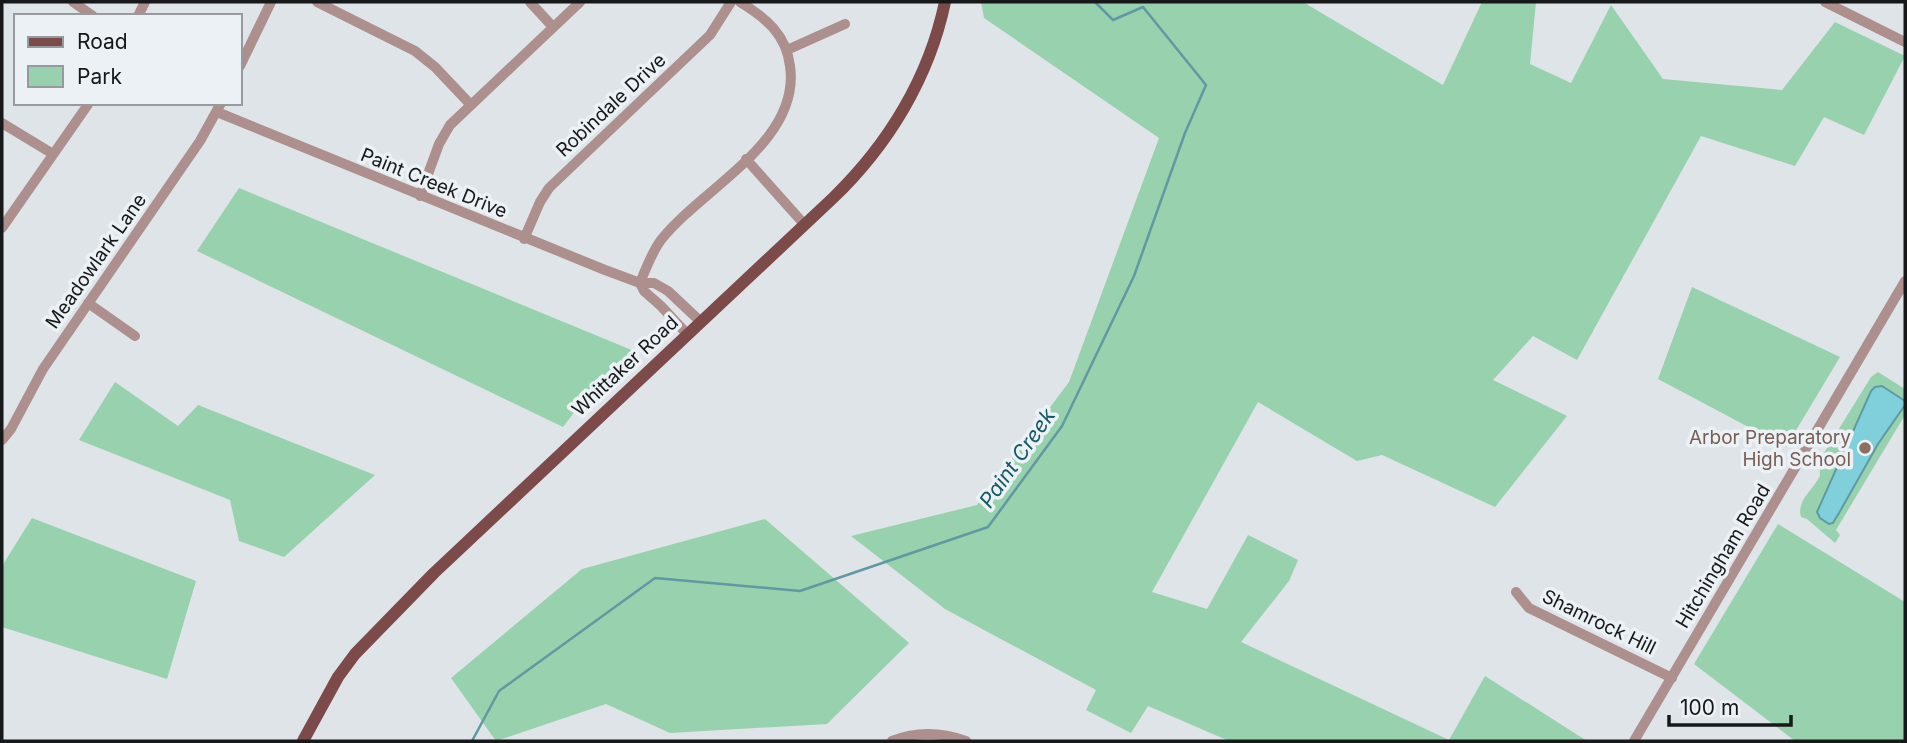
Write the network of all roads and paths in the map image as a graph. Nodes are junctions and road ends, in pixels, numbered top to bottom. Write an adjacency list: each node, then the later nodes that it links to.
1 (73, 2): 10 (street)
2 (271, 2): 15 (street)
3 (317, 2): 16 (street)
4 (530, 2): 12 (street)
5 (580, 2): 12 (street)
6 (731, 2): 25 (street, Robindale Drive)
7 (740, 2): 14 (street)
8 (945, 2): 23 (main road, Whittaker Road)
9 (1825, 2): 13 (street)
10 (90, 14)
11 (845, 24): 14 (street)
12 (553, 27): 16 (street)
13 (1905, 42)
14 (787, 50): 21 (street)
15 (242, 62)
16 (470, 104): 22 (street)
17 (88, 105): 20 (street)
18 (219, 108): 22 (street, Paint Creek Drive); 28 (street, Meadowlark Lane)
19 (2, 123): 20 (street)
20 (53, 154): 24 (street)
21 (746, 159): 23 (street); 27 (street)
22 (420, 196): 25 (street, Paint Creek Drive)
23 (804, 224): 29 (main road, Whittaker Road)
24 (2, 228)
25 (524, 239): 27 (street, Paint Creek Drive)
26 (1905, 281): 34 (street, Hitchingham Road)
27 (640, 282): 29 (street, Paint Creek Drive); 30 (street, Paint Creek Drive)
28 (88, 303): 31 (street); 32 (street, Meadowlark Lane)
29 (701, 322): 30 (main road, Whittaker Road)
30 (687, 334): 35 (main road, Whittaker Road)
31 (135, 336)
32 (2, 440)
33 (1516, 592): 34 (street, Shamrock Hill)
34 (1672, 678): 38 (street, Hitchingham Road)
35 (303, 741)
36 (892, 741): 37 (street)
37 (966, 741)
38 (1634, 741)

